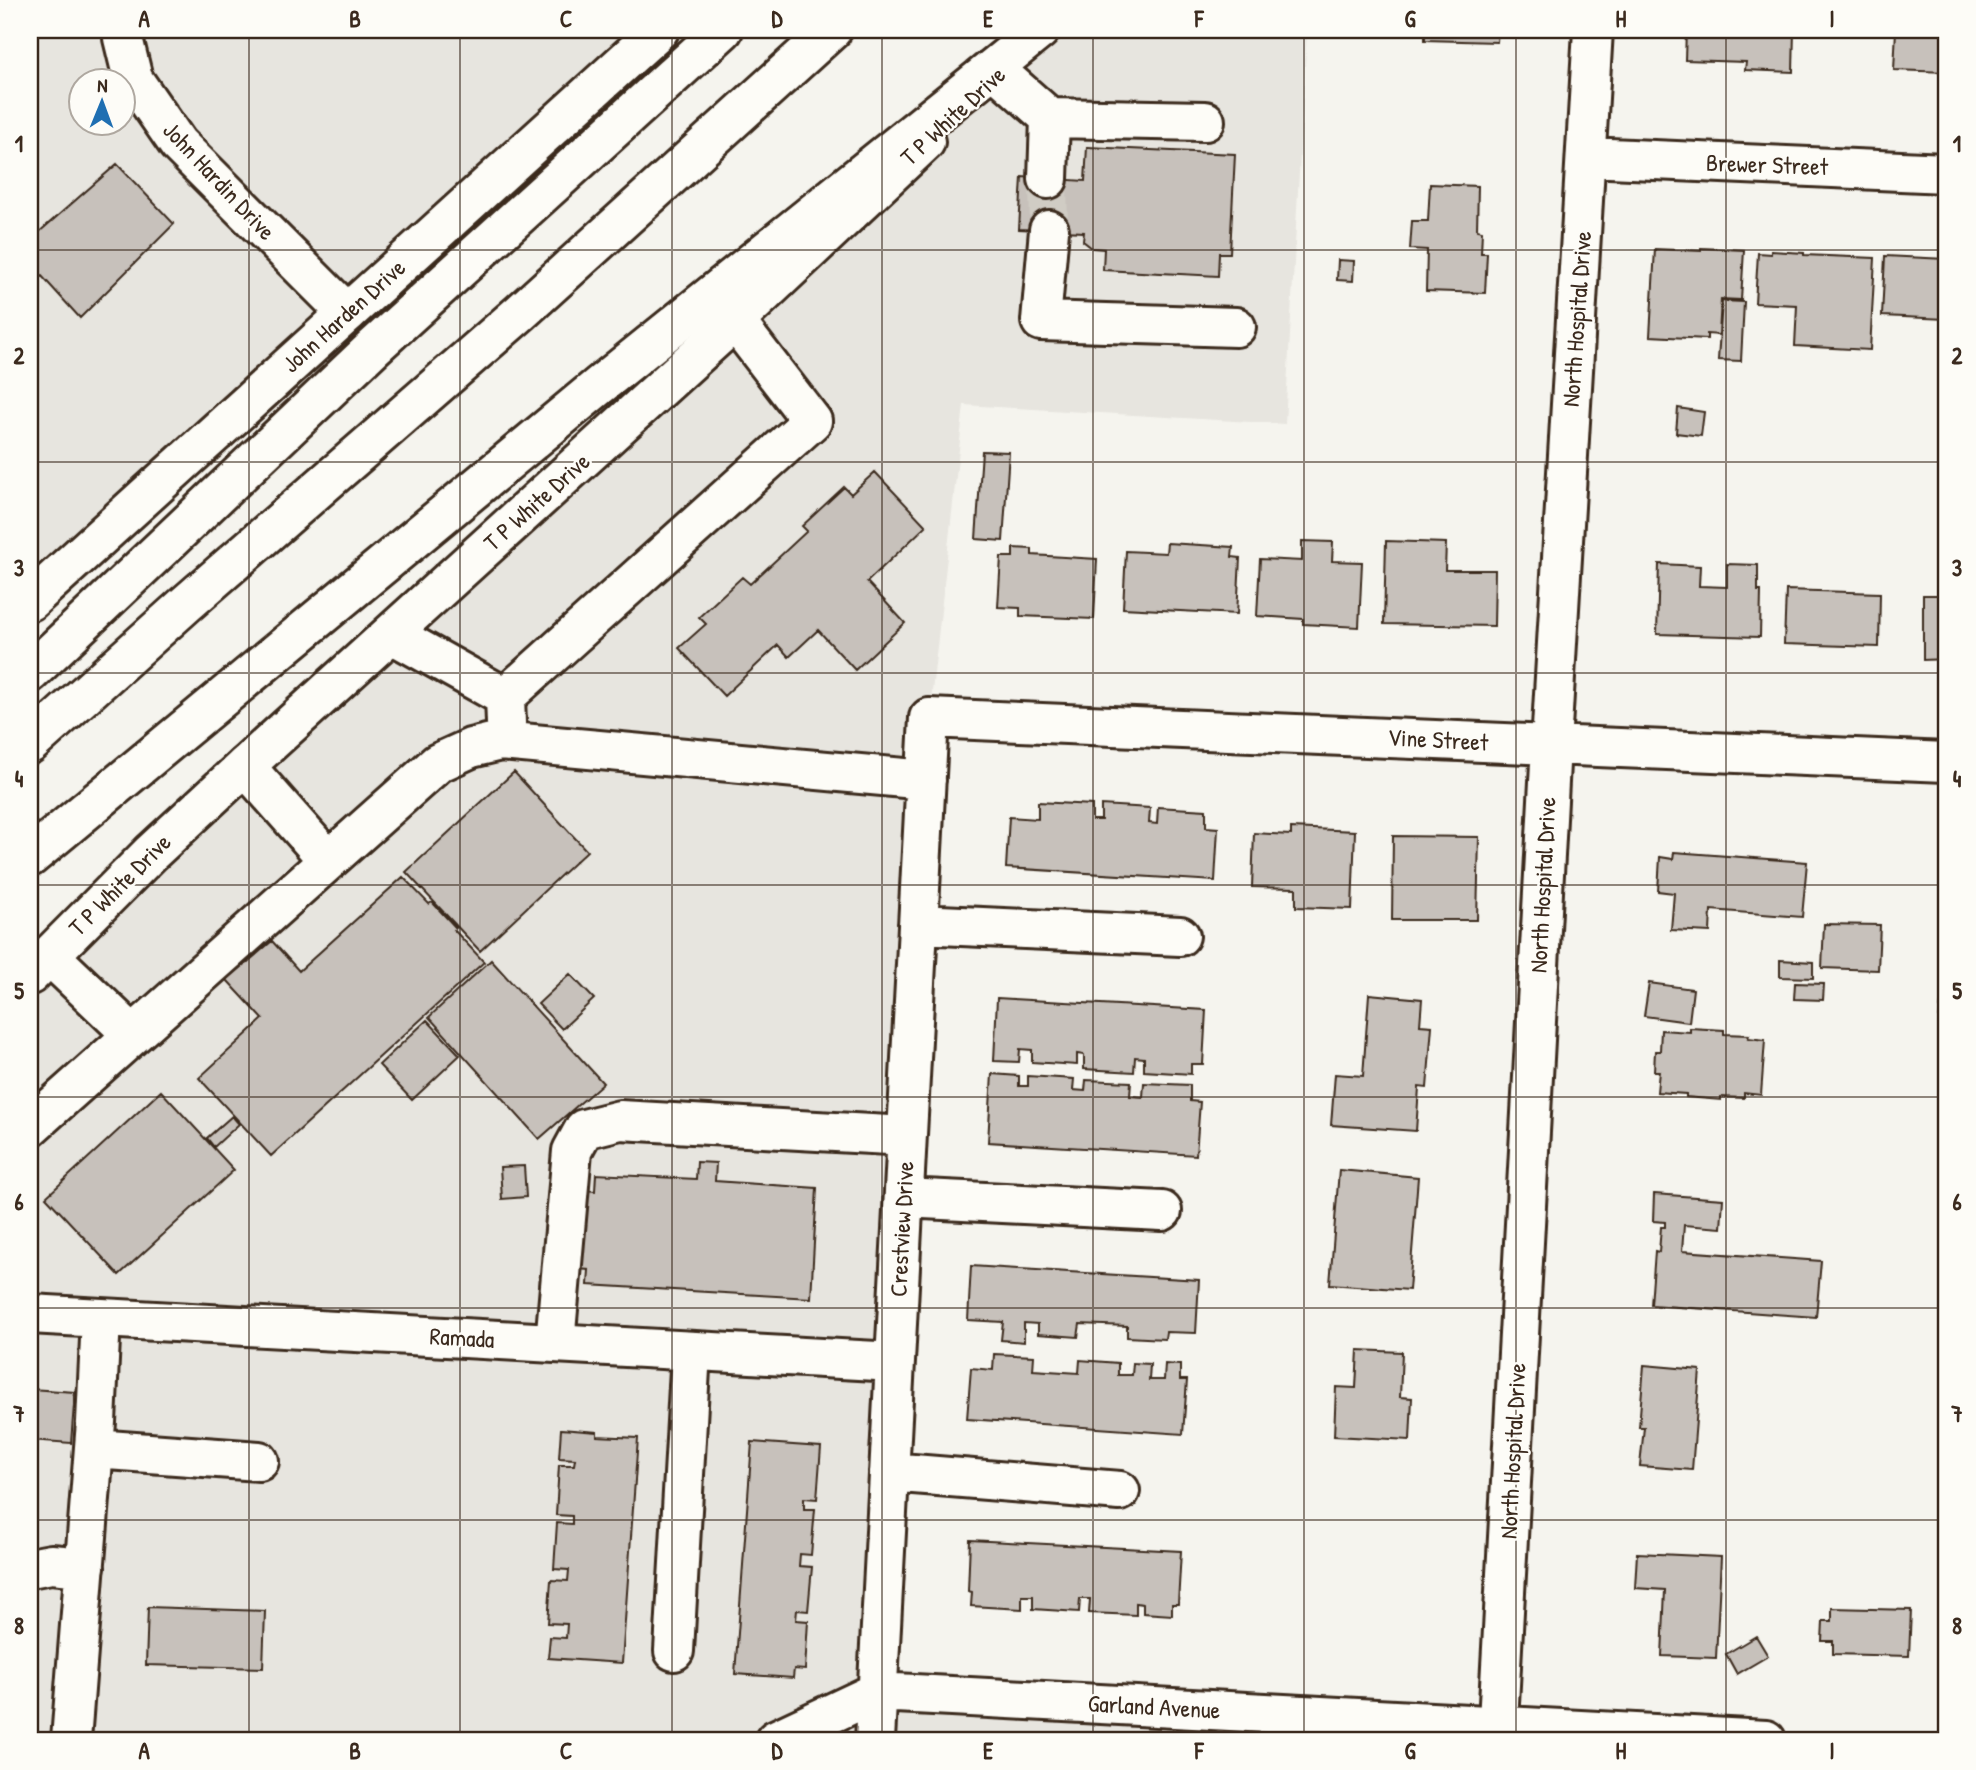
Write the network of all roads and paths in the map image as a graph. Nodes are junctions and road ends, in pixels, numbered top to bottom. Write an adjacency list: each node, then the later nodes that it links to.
1 (124, 30): 14 (main road, John Hardin Drive)
2 (659, 30): 14 (main road, John Harden Drive)
3 (723, 30): 19 (main road)
4 (832, 30): 23 (main road)
5 (1043, 30): 7 (main road, T P White Drive); 28 (main road)
6 (1594, 30): 10 (main road, North Hospital Drive)
7 (999, 73): 8 (main road); 15 (main road, T P White Drive)
8 (1050, 118): 9 (main road); 12 (main road)
9 (1205, 121)
10 (1587, 157): 11 (main road, Brewer Street); 24 (main road, North Hospital Drive)
11 (1946, 173)
12 (1048, 179)
13 (1049, 230): 16 (main road)
14 (347, 313): 17 (main road, John Harden Drive)
15 (735, 321): 18 (main road, T P White Drive); 20 (main road)
16 (1236, 327)
17 (30, 601)
18 (392, 634): 20 (main road); 26 (main road, T P White Drive)
19 (30, 673)
20 (505, 697): 22 (main road)
21 (929, 718): 24 (main road, Vine Street); 27 (main road, Crestview Drive)
22 (506, 742): 27 (main road); 29 (main road)
23 (30, 744)
24 (1551, 745): 25 (main road, Vine Street); 51 (main road, North Hospital Drive)
25 (1946, 762)
26 (244, 766): 29 (main road); 32 (main road, T P White Drive)
27 (926, 780): 30 (main road, Crestview Drive)
28 (30, 857)
29 (328, 860): 33 (main road)
30 (918, 923): 31 (main road); 35 (main road, Crestview Drive)
31 (1180, 936)
32 (39, 965): 33 (main road)
33 (133, 1035): 34 (main road)
34 (30, 1126)
35 (907, 1136): 36 (main road, Crestview Drive); 40 (main road)
36 (904, 1198): 37 (main road); 42 (main road, Crestview Drive)
37 (1162, 1211)
38 (30, 1314): 39 (main road, Ramada)
39 (101, 1318): 40 (main road, Ramada); 43 (main road)
40 (555, 1343): 41 (main road, Ramada)
41 (691, 1351): 42 (main road, Ramada); 49 (main road)
42 (895, 1362): 45 (main road, Crestview Drive)
43 (93, 1449): 44 (main road); 47 (main road)
44 (259, 1461)
45 (889, 1472): 46 (main road); 50 (main road, Crestview Drive)
46 (1120, 1491)
47 (85, 1567): 48 (main road); 52 (main road)
48 (30, 1569)
49 (674, 1651)
50 (877, 1692): 51 (main road, Garland Avenue); 53 (main road); 54 (main road, Crestview Drive)
51 (1498, 1733): 55 (main road, Garland Avenue)
52 (71, 1740)
53 (775, 1740)
54 (875, 1740)
55 (1766, 1740)

